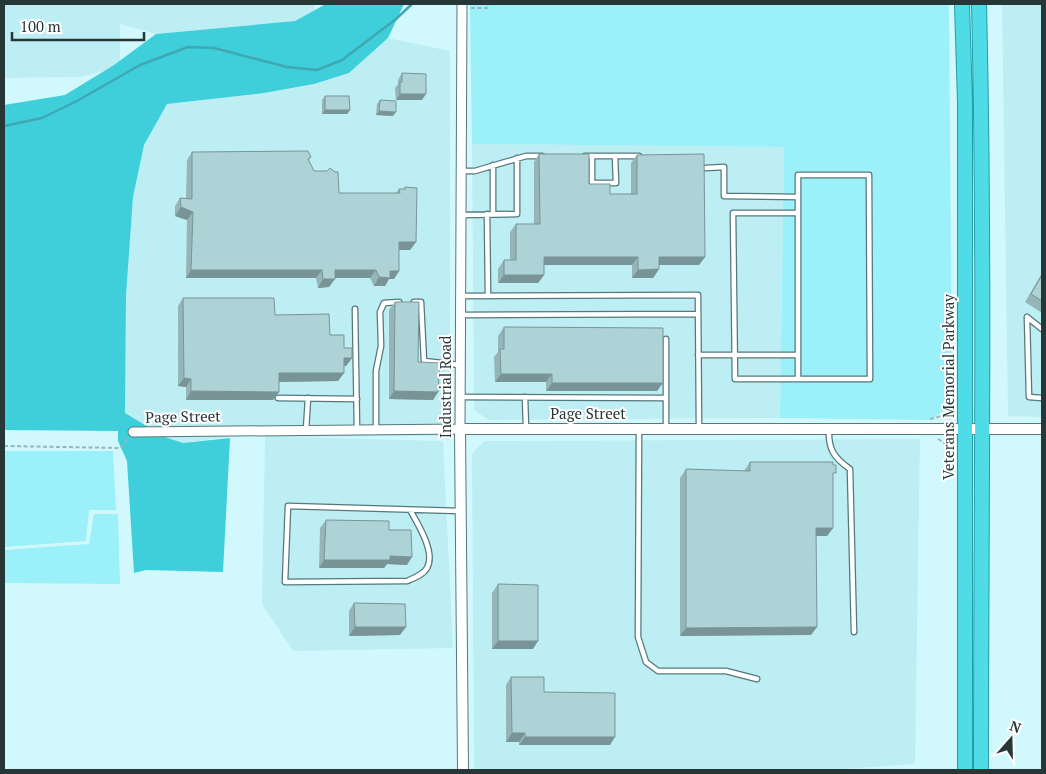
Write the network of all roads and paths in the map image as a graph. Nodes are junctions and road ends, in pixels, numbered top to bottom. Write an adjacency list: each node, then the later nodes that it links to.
1 (488, 4): 4 (path)
2 (962, 4): 49 (highway, Veterans Memorial Parkway)
3 (979, 4): 50 (highway)
4 (462, 6): 13 (street, Industrial Road)
5 (545, 156): 10 (lane)
6 (582, 156): 7 (lane)
7 (592, 156): 8 (lane); 8 (lane)
8 (615, 156): 9 (lane)
9 (640, 156)
10 (517, 158): 11 (lane); 15 (lane)
11 (493, 165): 13 (lane); 15 (lane)
12 (706, 168): 14 (lane)
13 (460, 171): 17 (street, Industrial Road)
14 (798, 197): 16 (lane); 31 (lane)
15 (490, 214): 17 (lane); 18 (lane)
16 (798, 214): 28 (lane); 29 (lane)
17 (461, 215): 19 (street, Industrial Road)
18 (488, 295): 19 (lane); 23 (lane)
19 (461, 296): 24 (street, Industrial Road)
20 (402, 302): 48 (lane)
21 (412, 302): 30 (lane)
22 (356, 308): 38 (lane)
23 (698, 314): 24 (lane); 27 (lane)
24 (461, 315): 30 (street, Industrial Road)
25 (1042, 329): 37 (lane)
26 (666, 339): 36 (lane)
27 (698, 355): 28 (lane); 44 (lane)
28 (735, 355): 29 (lane); 31 (lane)
29 (798, 355): 31 (lane)
30 (460, 365): 32 (street, Industrial Road)
31 (798, 380)
32 (460, 397): 33 (lane); 40 (street, Industrial Road)
33 (525, 397): 36 (lane); 41 (lane)
34 (278, 398): 35 (lane)
35 (308, 398): 38 (lane); 46 (lane)
36 (666, 398): 43 (lane)
37 (1042, 398)
38 (357, 399): 47 (lane)
39 (829, 428): 44 (street, Page Street); 49 (street, Page Street); 55 (lane)
40 (460, 429): 41 (street, Page Street); 48 (street, Page Street); 54 (street, Industrial Road)
41 (526, 429): 42 (street, Page Street)
42 (639, 429): 43 (street, Page Street); 56 (lane)
43 (666, 429): 44 (street, Page Street)
44 (699, 429)
45 (1042, 429): 50 (street, Page Street)
46 (306, 430): 47 (street, Page Street); 51 (street, Page Street)
47 (357, 430): 48 (street, Page Street)
48 (376, 430)
49 (966, 430): 50 (street, Page Street); 58 (highway, Veterans Memorial Parkway)
50 (982, 430): 59 (highway)
51 (133, 432): 52 (path)
52 (4, 446)
53 (410, 510): 53 (lane); 54 (lane)
54 (461, 511): 57 (street, Industrial Road)
55 (854, 632)
56 (757, 680)
57 (463, 770)
58 (965, 770)
59 (981, 770)

